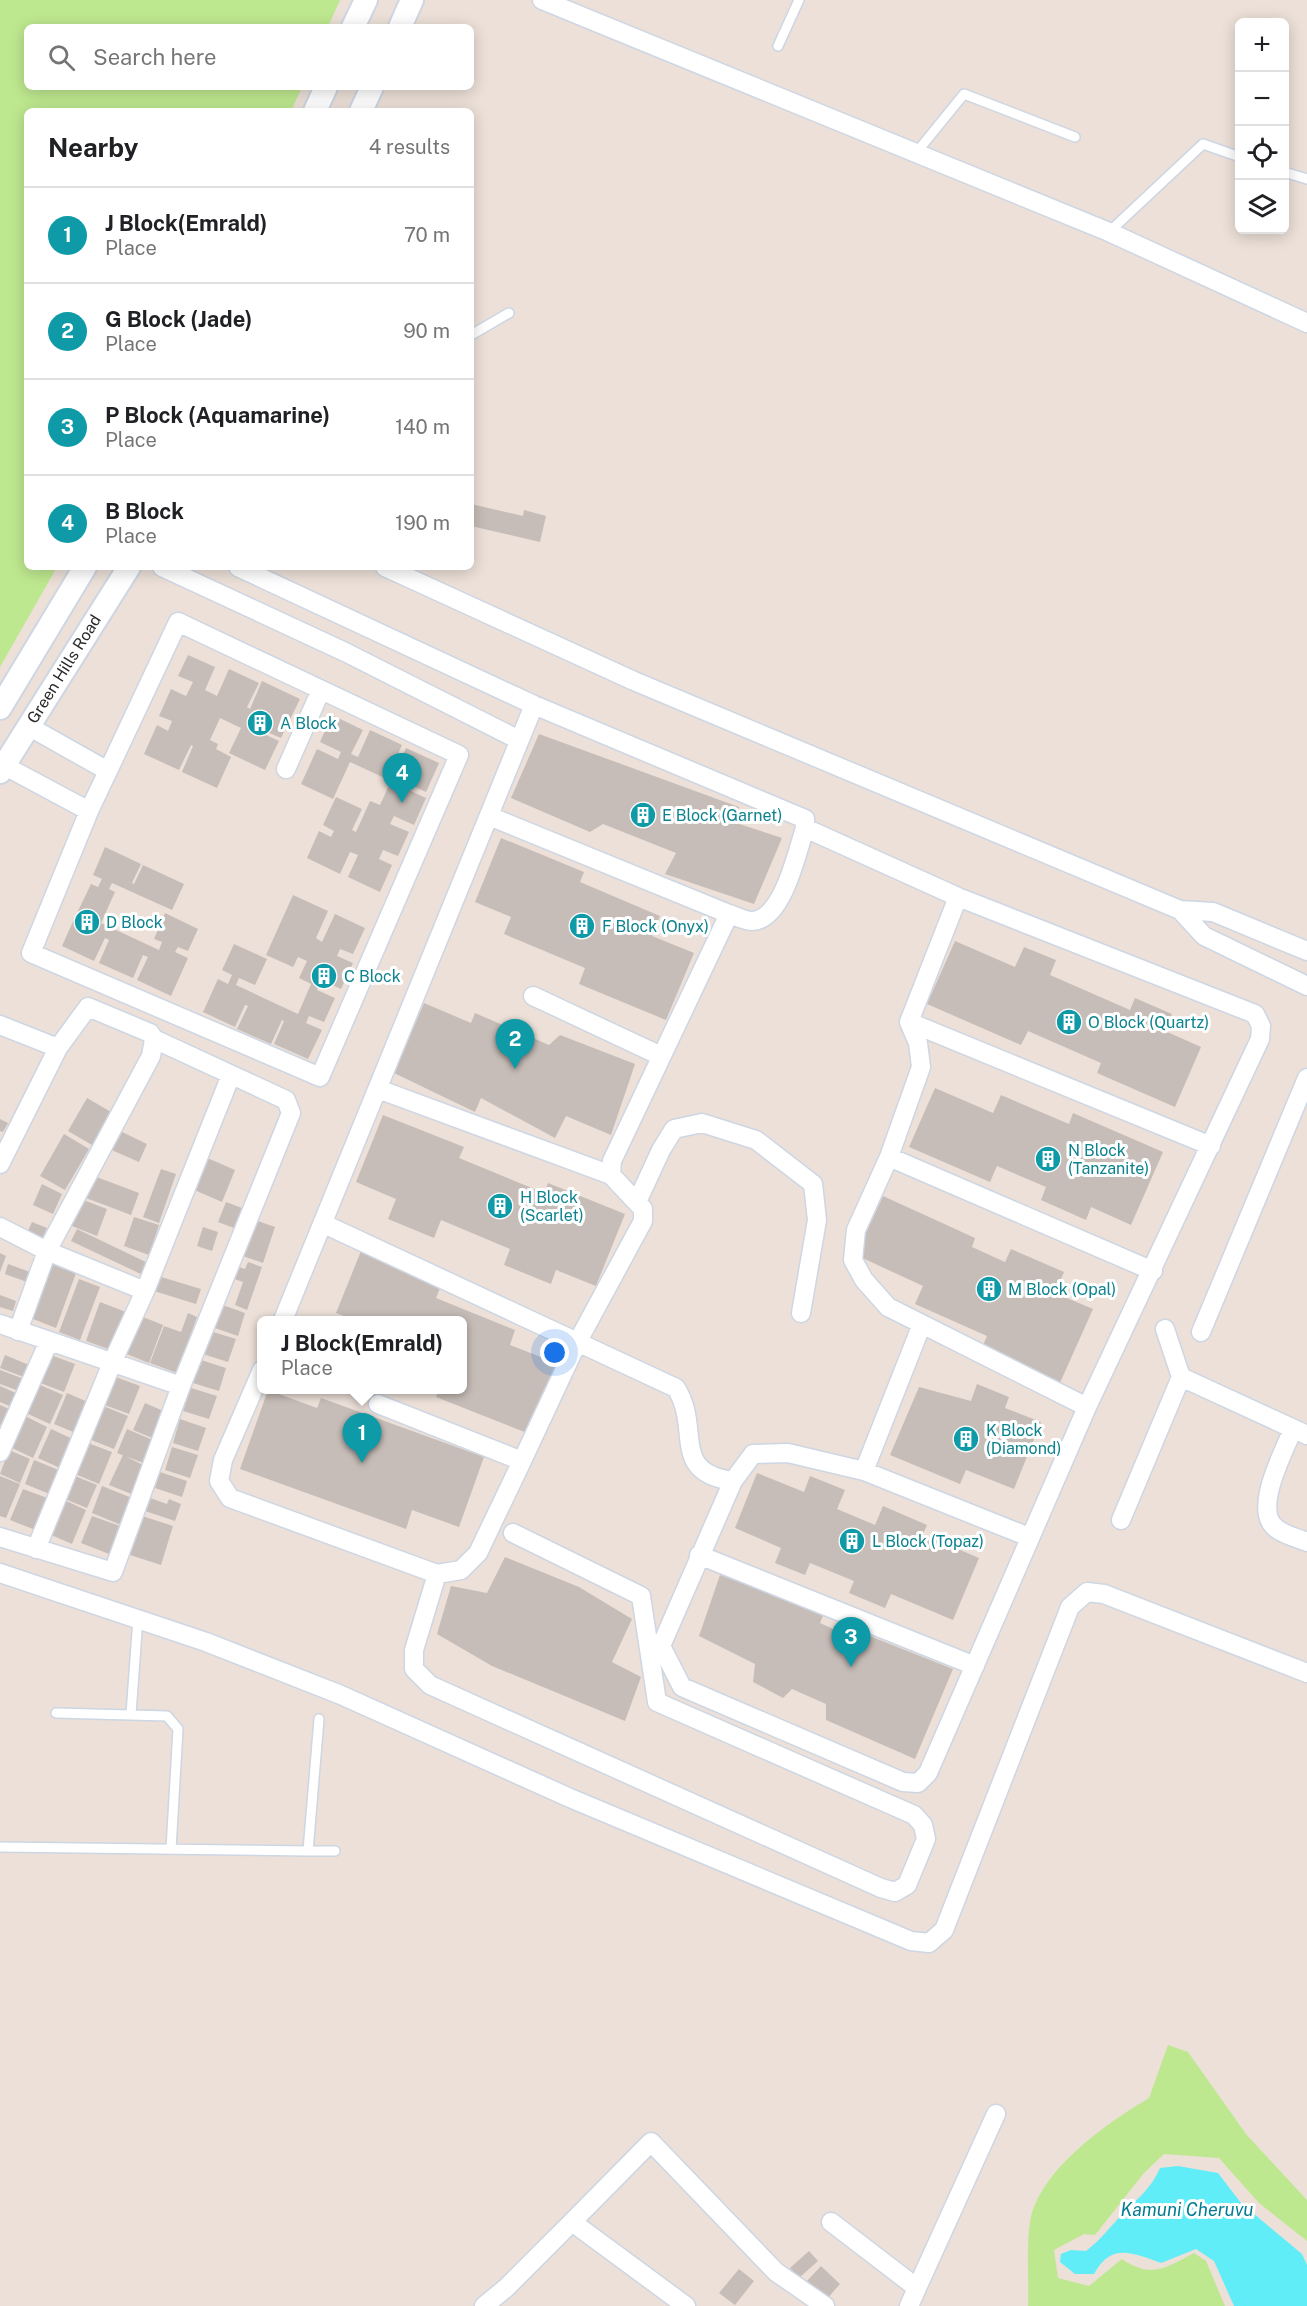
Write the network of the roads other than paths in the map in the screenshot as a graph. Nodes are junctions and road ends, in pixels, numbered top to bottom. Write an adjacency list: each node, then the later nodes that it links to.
1 (366, 0): 5 (street)
2 (412, 0): 6 (street)
3 (542, 0): 13 (street)
4 (799, 0): 7 (lane)
5 (354, 24)
6 (401, 24)
7 (778, 46)
8 (325, 90): 10 (street)
9 (371, 90): 11 (street)
10 (316, 108)
11 (362, 108)
12 (1075, 137): 13 (lane)
13 (916, 153): 17 (street)
14 (1235, 155): 17 (lane)
15 (1289, 174): 16 (lane)
16 (1307, 179)
17 (1109, 232): 19 (street)
18 (509, 313): 20 (lane)
19 (1307, 323)
20 (474, 332)
21 (83, 570): 30 (street, Green Hills Road)
22 (127, 570): 31 (street, Green Hills Road)
23 (168, 570): 27 (street)
24 (245, 570): 26 (street)
25 (392, 570): 40 (street)
26 (358, 622): 27 (street); 29 (street)
27 (345, 652): 32 (street)
28 (321, 690): 34 (street); 35 (street); 36 (street)
29 (534, 705): 32 (street); 38 (street)
30 (0, 708)
31 (28, 726): 33 (street, Green Hills Road); 35 (street)
32 (519, 740): 37 (street)
33 (2, 769): 36 (street)
34 (286, 769)
35 (108, 771): 36 (street)
36 (89, 811)
37 (489, 816): 41 (street); 52 (street)
38 (806, 828): 39 (street); 41 (street)
39 (958, 897): 45 (street); 53 (street)
40 (1180, 910): 42 (street); 43 (street)
41 (729, 914): 49 (street)
42 (1307, 951)
43 (1307, 986)
44 (533, 996): 49 (street)
45 (909, 1022): 53 (street); 54 (street)
46 (0, 1024): 48 (street)
47 (154, 1039): 48 (street); 50 (street); 60 (street)
48 (58, 1048): 55 (street)
49 (661, 1056): 56 (street)
50 (231, 1075): 62 (street); 75 (street)
51 (1307, 1078): 69 (street)
52 (378, 1089): 56 (street); 58 (street)
53 (1211, 1146): 61 (street)
54 (889, 1157): 61 (street); 66 (street)
55 (0, 1164)
56 (611, 1175): 57 (street)
57 (637, 1203): 63 (street); 71 (street)
58 (324, 1224): 64 (street); 71 (street)
59 (0, 1227): 60 (street)
60 (47, 1251): 62 (street); 68 (street)
61 (1153, 1271): 77 (street)
62 (145, 1291): 72 (street)
63 (801, 1313)
64 (284, 1316)
65 (0, 1324): 68 (street)
66 (922, 1324): 77 (street); 81 (street)
67 (1165, 1329): 73 (street)
68 (18, 1331): 70 (street)
69 (1201, 1332)
70 (49, 1341): 72 (street); 79 (street)
71 (578, 1341): 80 (street); 82 (street)
72 (112, 1363): 75 (street); 88 (street)
73 (1181, 1377): 78 (street); 83 (street)
74 (257, 1379): 91 (street)
75 (181, 1386): 88 (street)
76 (378, 1404): 80 (street)
77 (1087, 1407): 86 (street)
78 (1300, 1432): 87 (street)
79 (0, 1452)
80 (522, 1461): 91 (street)
81 (864, 1471): 82 (street); 86 (street)
82 (733, 1481): 89 (street)
83 (1121, 1520)
84 (513, 1533): 91 (street)
85 (0, 1537): 88 (street)
86 (1029, 1537): 93 (street)
87 (1307, 1542)
88 (36, 1549)
89 (699, 1555): 93 (street); 93 (street)
90 (0, 1573): 92 (street)
91 (437, 1574)
92 (138, 1618): 94 (street); 96 (lane)
93 (975, 1666)
94 (1307, 1673)
95 (56, 1713): 96 (lane)
96 (131, 1714): 99 (lane)
97 (319, 1719): 100 (lane)
98 (0, 1847): 99 (lane)
99 (171, 1849): 100 (lane)
100 (308, 1851): 101 (lane)
101 (335, 1851)
102 (996, 2114): 105 (street)
103 (572, 2222): 106 (street); 107 (street); 108 (street)
104 (831, 2222): 105 (street)
105 (917, 2288): 109 (street)
106 (484, 2306)
107 (686, 2306)
108 (825, 2306)
109 (909, 2306)

